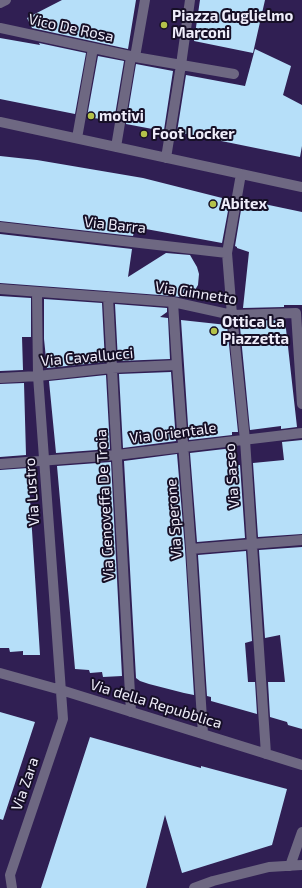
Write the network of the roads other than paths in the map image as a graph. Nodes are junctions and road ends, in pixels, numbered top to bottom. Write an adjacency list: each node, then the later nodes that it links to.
1 (6, 0): 4 (street)
2 (145, 0): 7 (street)
3 (190, 0): 8 (street)
4 (0, 3)
5 (0, 28): 6 (street, Vico De Rosa)
6 (93, 48): 7 (street, Vico De Rosa); 11 (street)
7 (133, 57): 8 (street); 12 (street)
8 (181, 65): 9 (street); 13 (street)
9 (234, 74)
10 (0, 122): 11 (street)
11 (77, 138): 12 (street)
12 (116, 147): 13 (street)
13 (166, 158): 14 (street)
14 (241, 174): 15 (street); 17 (street, Via Saseo)
15 (302, 187)
16 (0, 227): 17 (street, Via Barra)
17 (227, 253): 22 (street, Via Saseo)
18 (0, 289): 19 (street, Via Ginnetto)
19 (37, 292): 20 (street, Via Ginnetto); 25 (street, Via Lustro)
20 (108, 297): 21 (street, Via Ginnetto); 24 (street, Via Genoveffa De Troia)
21 (173, 302): 22 (street, Via Ginnetto); 23 (street, Via Sperone)
22 (232, 315): 27 (street, Via Ginnetto); 29 (street, Via Saseo)
23 (177, 365): 24 (street, Via Cavallucci); 30 (street, Via Sperone)
24 (112, 368): 25 (street, Via Cavallucci); 31 (street, Via Genoveffa De Troia)
25 (38, 376): 26 (street, Via Cavallucci); 32 (street, Via Lustro)
26 (0, 378)
27 (302, 404)
28 (302, 433): 29 (street, Via Orientale)
29 (245, 440): 30 (street, Via Orientale); 35 (street, Via Saseo)
30 (183, 447): 31 (street, Via Orientale); 36 (street, Via Sperone)
31 (117, 455): 32 (street, Via Orientale); 39 (street, Via Genoveffa De Troia)
32 (44, 460): 33 (street, Via Orientale); 38 (street, Via Lustro)
33 (0, 464)
34 (302, 540): 35 (street)
35 (252, 544): 36 (street); 41 (street, Via Saseo)
36 (191, 549): 40 (street, Via Sperone)
37 (0, 673): 38 (street, Via della Repubblica)
38 (61, 690): 39 (street, Via della Repubblica); 46 (street, Via Zara)
39 (131, 712): 40 (street, Via della Repubblica)
40 (203, 734): 41 (street, Via della Repubblica)
41 (266, 754): 42 (street, Via della Repubblica)
42 (302, 765)
43 (302, 832): 45 (street)
44 (302, 865): 45 (street)
45 (290, 866): 47 (street)
46 (12, 888)
47 (194, 888)

